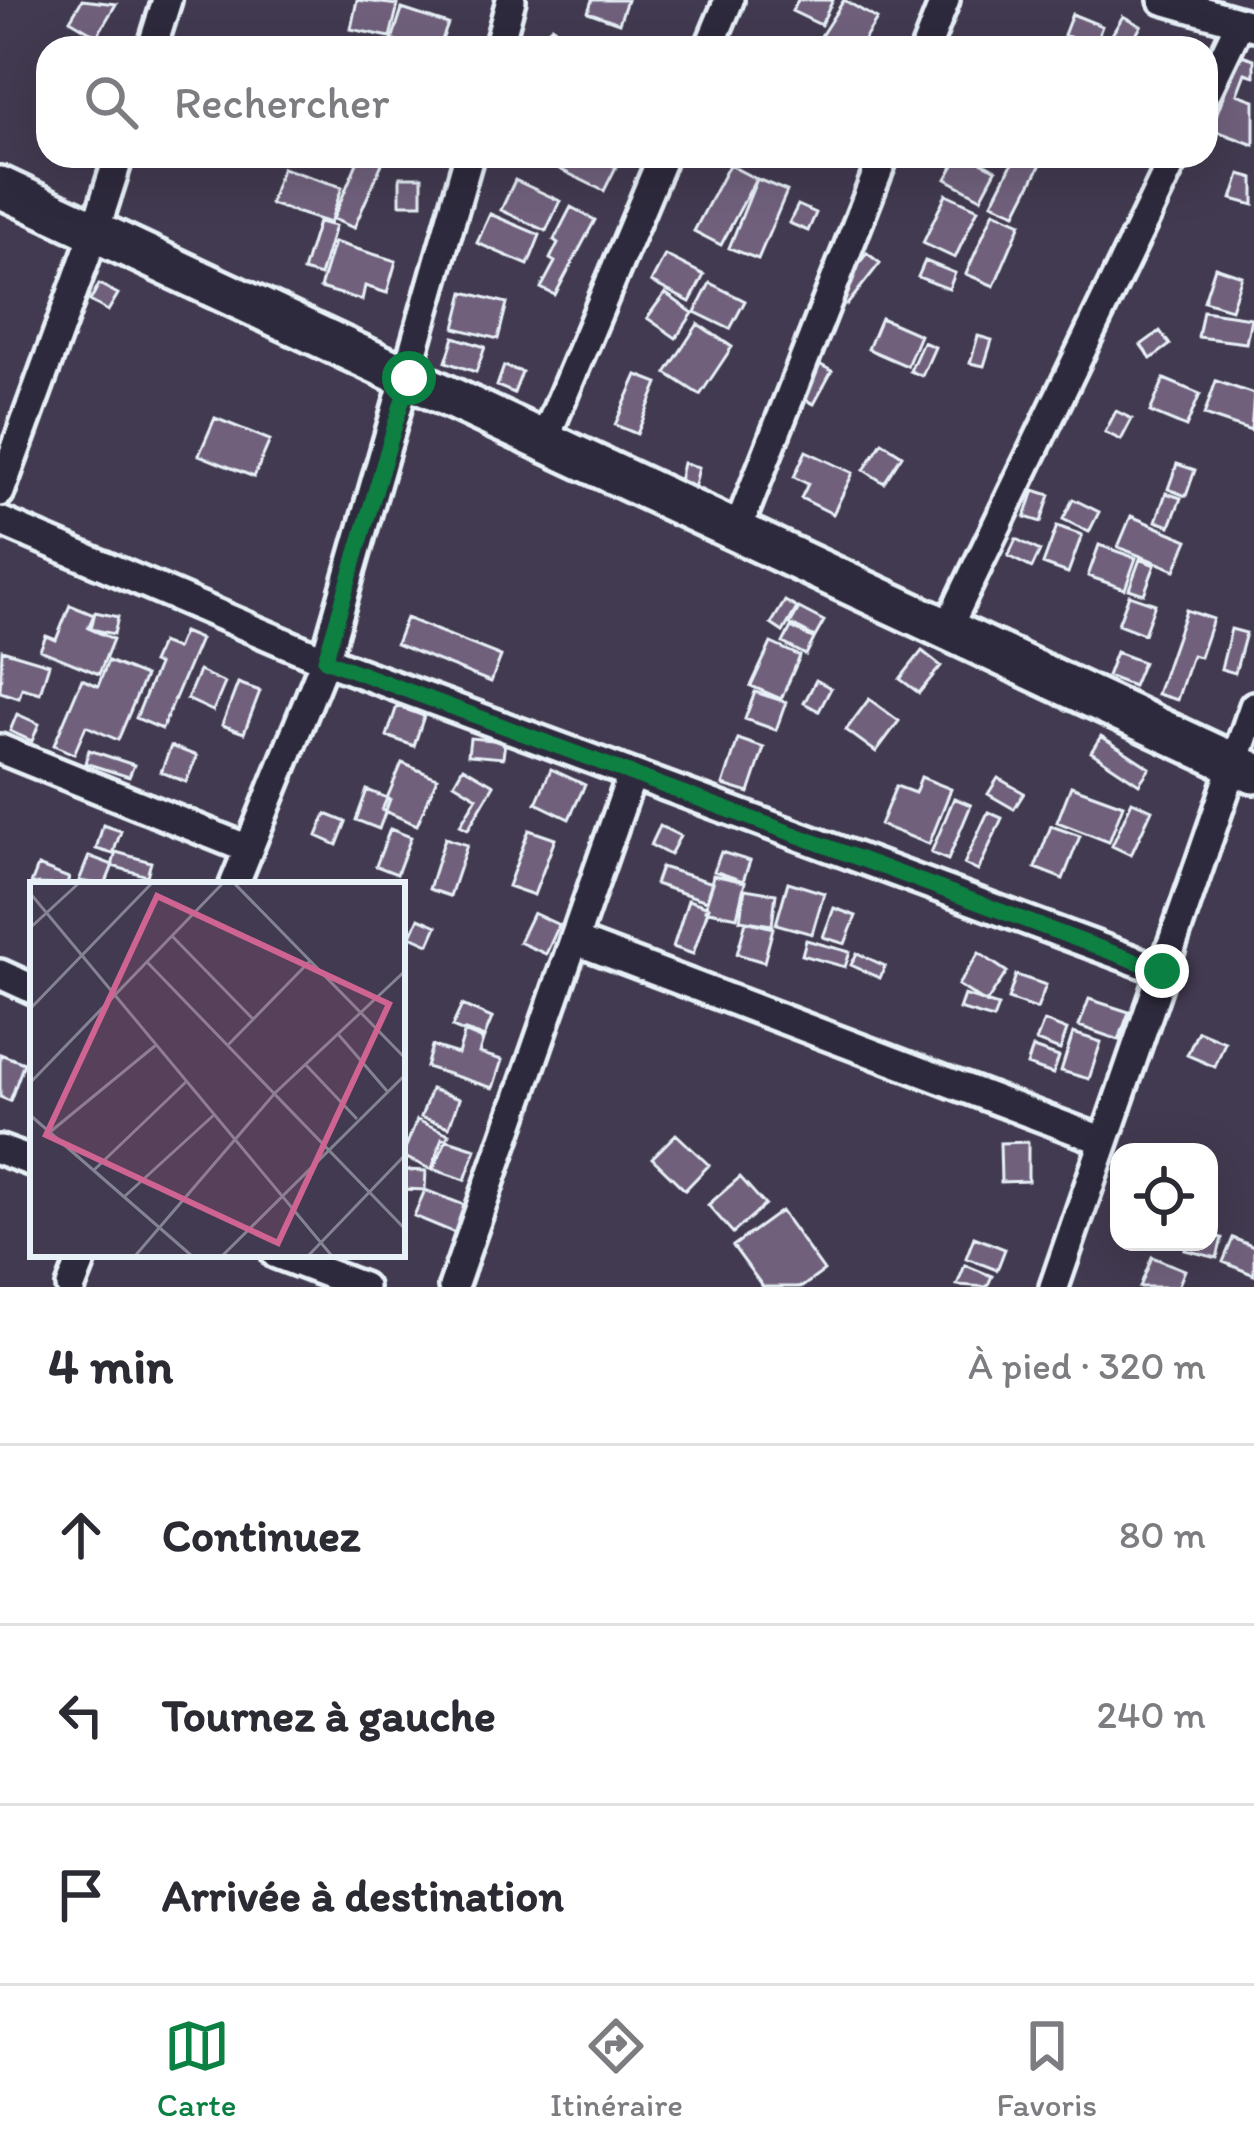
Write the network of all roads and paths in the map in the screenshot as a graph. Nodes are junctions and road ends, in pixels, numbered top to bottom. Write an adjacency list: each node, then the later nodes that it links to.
1 (167, 0): 7 (street)
2 (511, 0): 8 (street)
3 (729, 0): 9 (street)
4 (945, 0): 10 (street)
5 (1163, 0): 6 (street)
6 (1247, 24): 11 (street)
7 (156, 36)
8 (501, 36)
9 (714, 36)
10 (931, 36)
11 (1218, 73)
12 (115, 168): 18 (street)
13 (466, 168): 19 (street)
14 (659, 168): 20 (street)
15 (879, 168): 23 (street)
16 (1169, 168): 24 (street)
17 (0, 187): 18 (main road)
18 (95, 231): 19 (main road); 21 (street)
19 (409, 378): 20 (main road); 25 (street)
20 (544, 441): 23 (main road)
21 (0, 492)
22 (0, 521): 25 (street)
23 (737, 531): 24 (main road)
24 (947, 629): 28 (main road)
25 (325, 660): 29 (street); 30 (street)
26 (1254, 706): 28 (street)
27 (0, 749): 30 (street)
28 (1244, 769): 33 (street)
29 (632, 774): 32 (street); 33 (street)
30 (248, 849): 31 (street)
31 (235, 882)
32 (574, 940): 36 (street); 43 (street)
33 (1162, 971): 36 (street)
34 (0, 974): 35 (street)
35 (30, 988)
36 (1104, 1141): 44 (street)
37 (0, 1150): 38 (street)
38 (30, 1161)
39 (83, 1257): 41 (street)
40 (284, 1257): 42 (street)
41 (71, 1287)
42 (363, 1287)
43 (453, 1287)
44 (1054, 1287)

